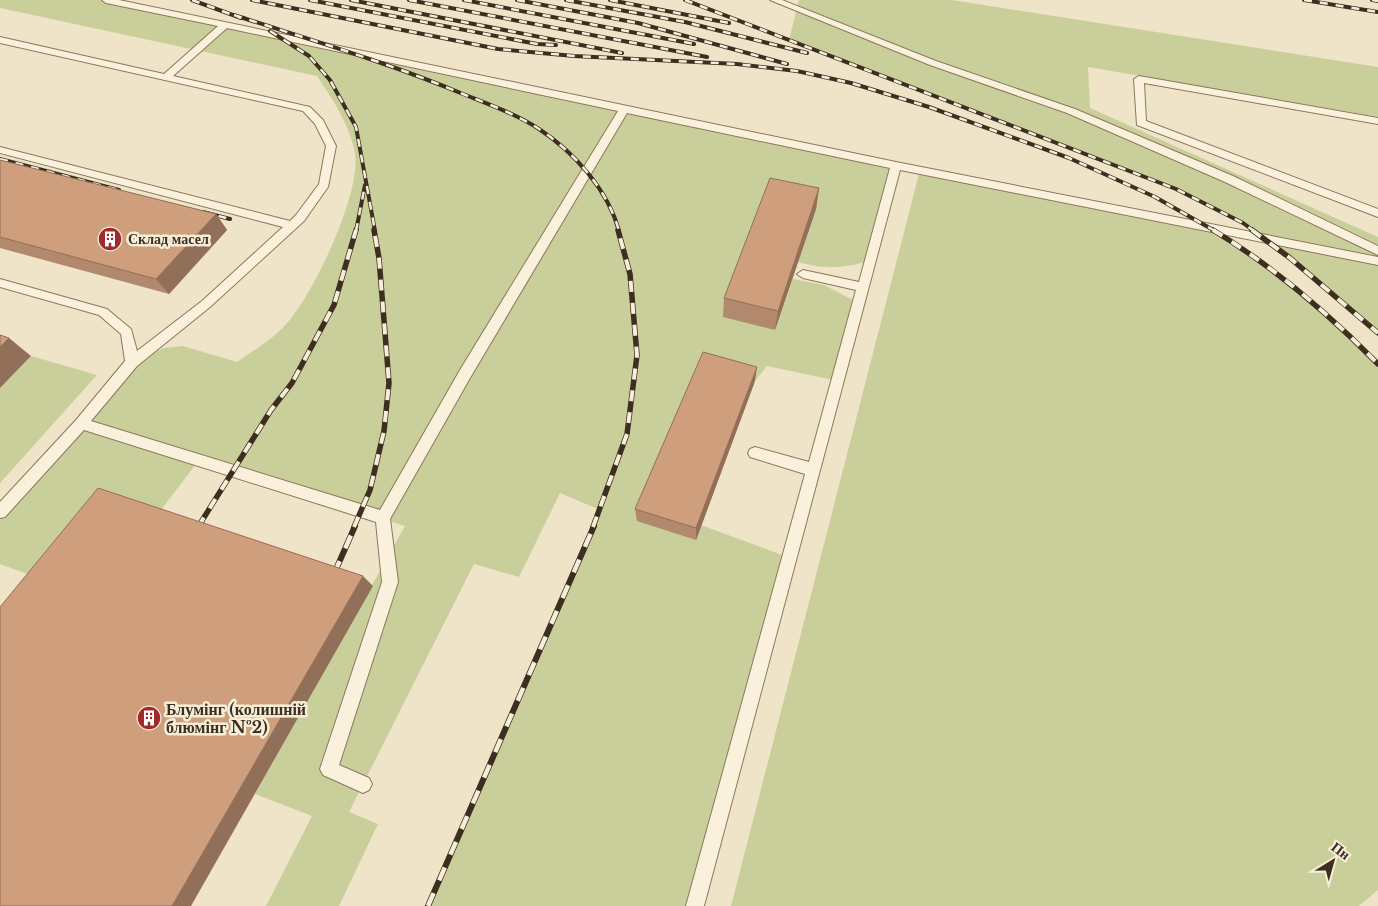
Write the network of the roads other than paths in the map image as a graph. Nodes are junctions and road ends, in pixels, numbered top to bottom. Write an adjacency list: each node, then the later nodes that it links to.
1 (106, 0): 3 (lane)
2 (774, 0): 12 (lane)
3 (225, 25): 5 (lane); 6 (lane)
4 (0, 40): 5 (lane)
5 (166, 77): 11 (lane)
6 (624, 109): 9 (lane); 22 (lane)
7 (1378, 121): 10 (lane)
8 (0, 150): 11 (lane)
9 (896, 166): 13 (lane); 16 (lane)
10 (1378, 213)
11 (292, 225): 17 (lane)
12 (1378, 251)
13 (1378, 261)
14 (803, 274): 16 (lane)
15 (0, 283): 17 (lane)
16 (863, 287): 20 (lane)
17 (132, 362): 18 (lane)
18 (81, 424): 21 (lane); 22 (lane)
19 (755, 453): 20 (lane)
20 (814, 470): 24 (lane)
21 (0, 512)
22 (382, 518): 23 (lane)
23 (363, 784)
24 (694, 906)

